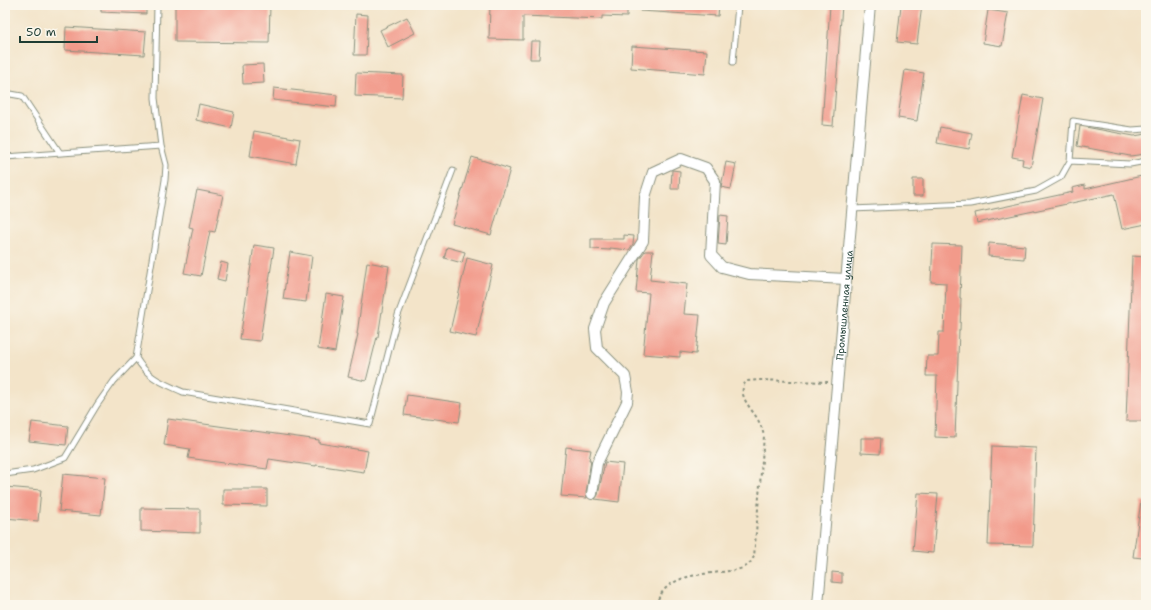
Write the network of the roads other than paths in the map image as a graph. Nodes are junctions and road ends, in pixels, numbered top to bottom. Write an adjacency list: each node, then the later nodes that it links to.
1 (157, 5): 7 (lane)
2 (738, 5): 4 (lane)
3 (870, 5): 13 (street, Промышленная улица)
4 (733, 62)
5 (5, 93): 8 (lane)
6 (1146, 129): 10 (lane)
7 (161, 146): 8 (lane); 15 (lane)
8 (60, 153): 9 (lane)
9 (5, 157)
10 (1070, 161): 11 (lane); 13 (lane)
11 (1146, 161)
12 (453, 170): 15 (lane)
13 (852, 209): 14 (street, Промышленная улица)
14 (846, 279): 17 (street); 18 (street, Промышленная улица)
15 (136, 358): 16 (lane)
16 (5, 474)
17 (592, 494)
18 (818, 605)

